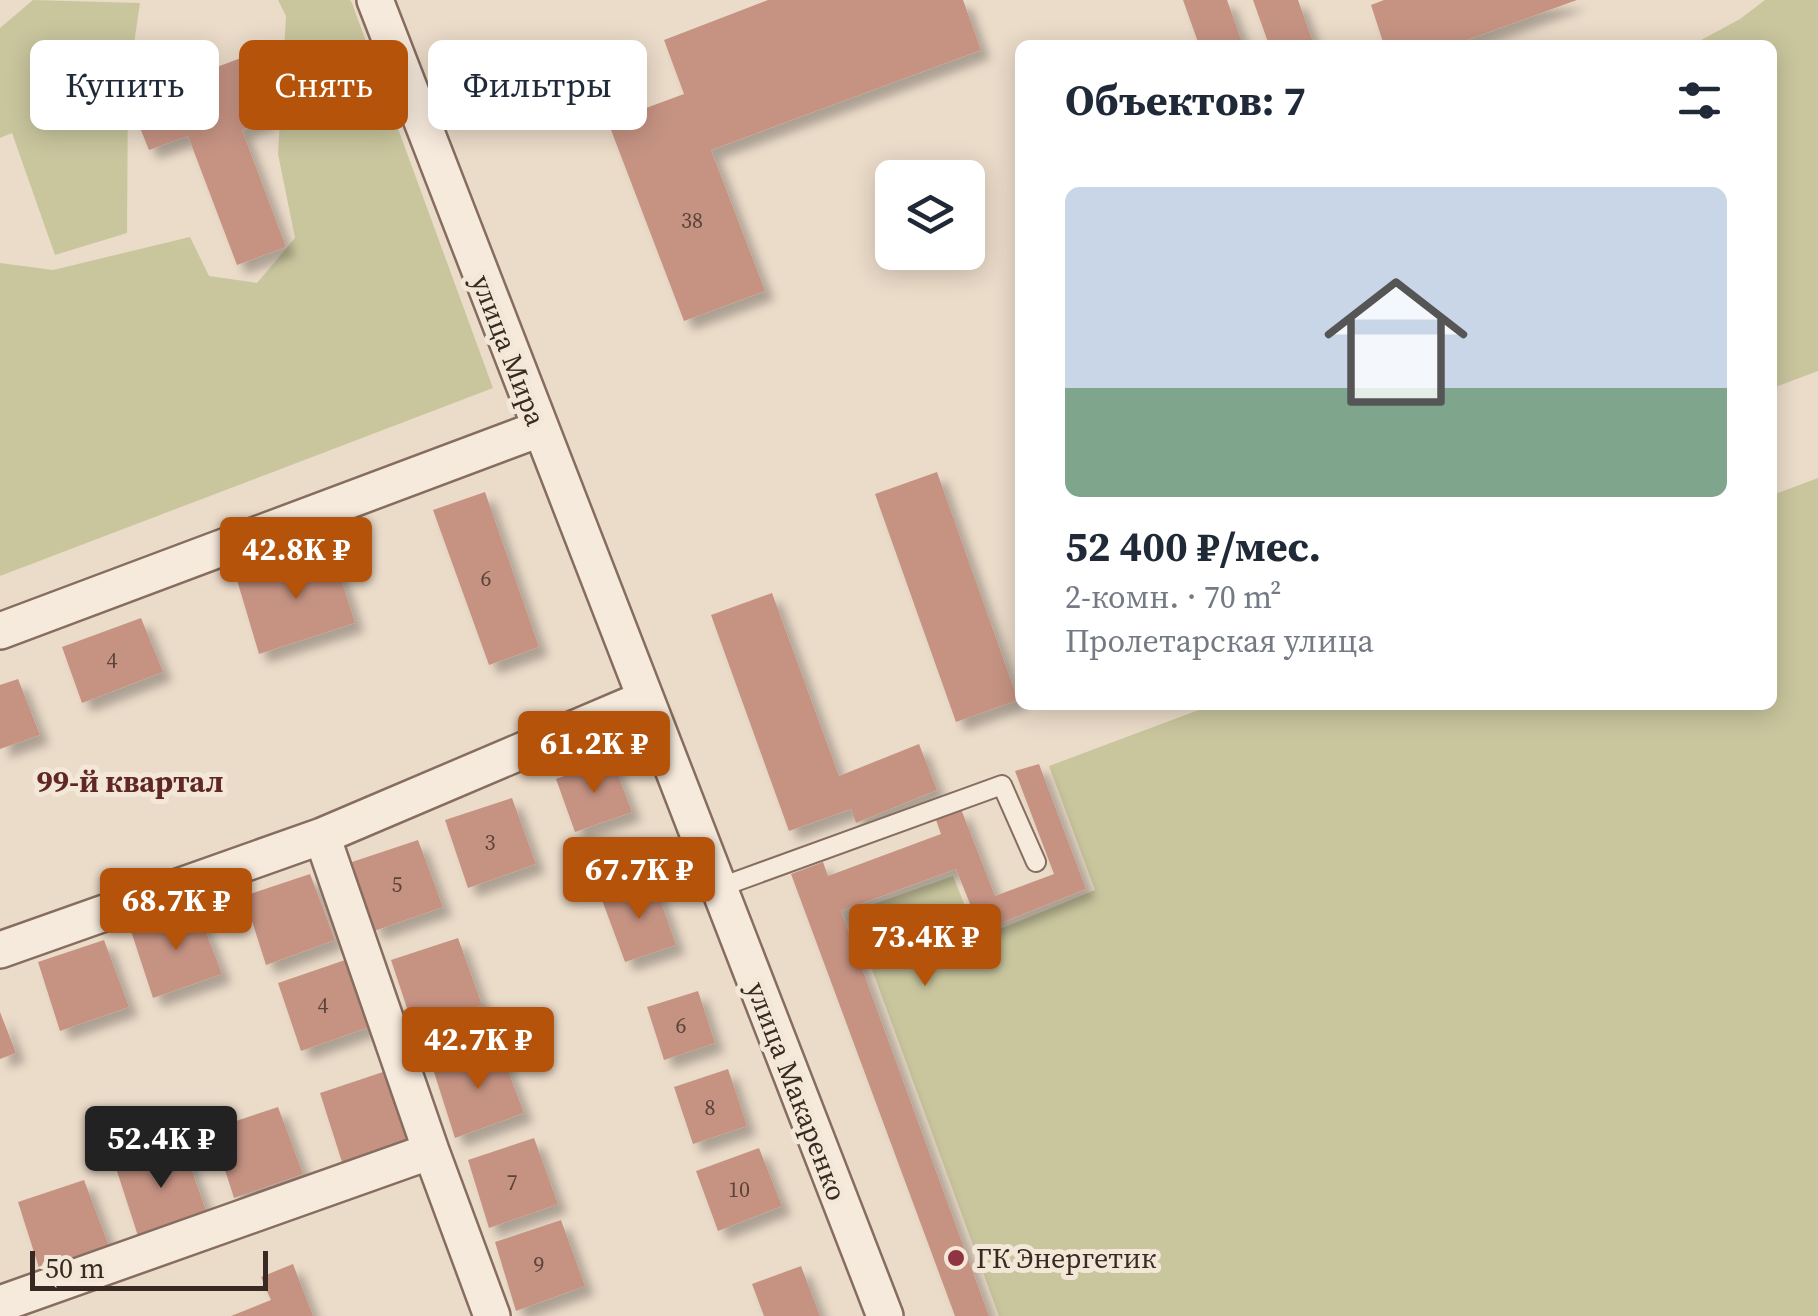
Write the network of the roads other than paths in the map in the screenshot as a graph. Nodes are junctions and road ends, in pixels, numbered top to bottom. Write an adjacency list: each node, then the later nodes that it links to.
1 (375, 0): 2 (street, улица Мира)
2 (539, 429): 3 (street); 4 (street, улица Мира)
3 (0, 631)
4 (644, 699): 5 (street); 7 (street, улица Макаренко)
5 (322, 836): 8 (street); 9 (street)
6 (1036, 862): 7 (lane)
7 (718, 888): 12 (street, улица Макаренко)
8 (0, 950)
9 (430, 1152): 10 (street); 11 (street)
10 (0, 1304)
11 (492, 1316)
12 (885, 1316)

